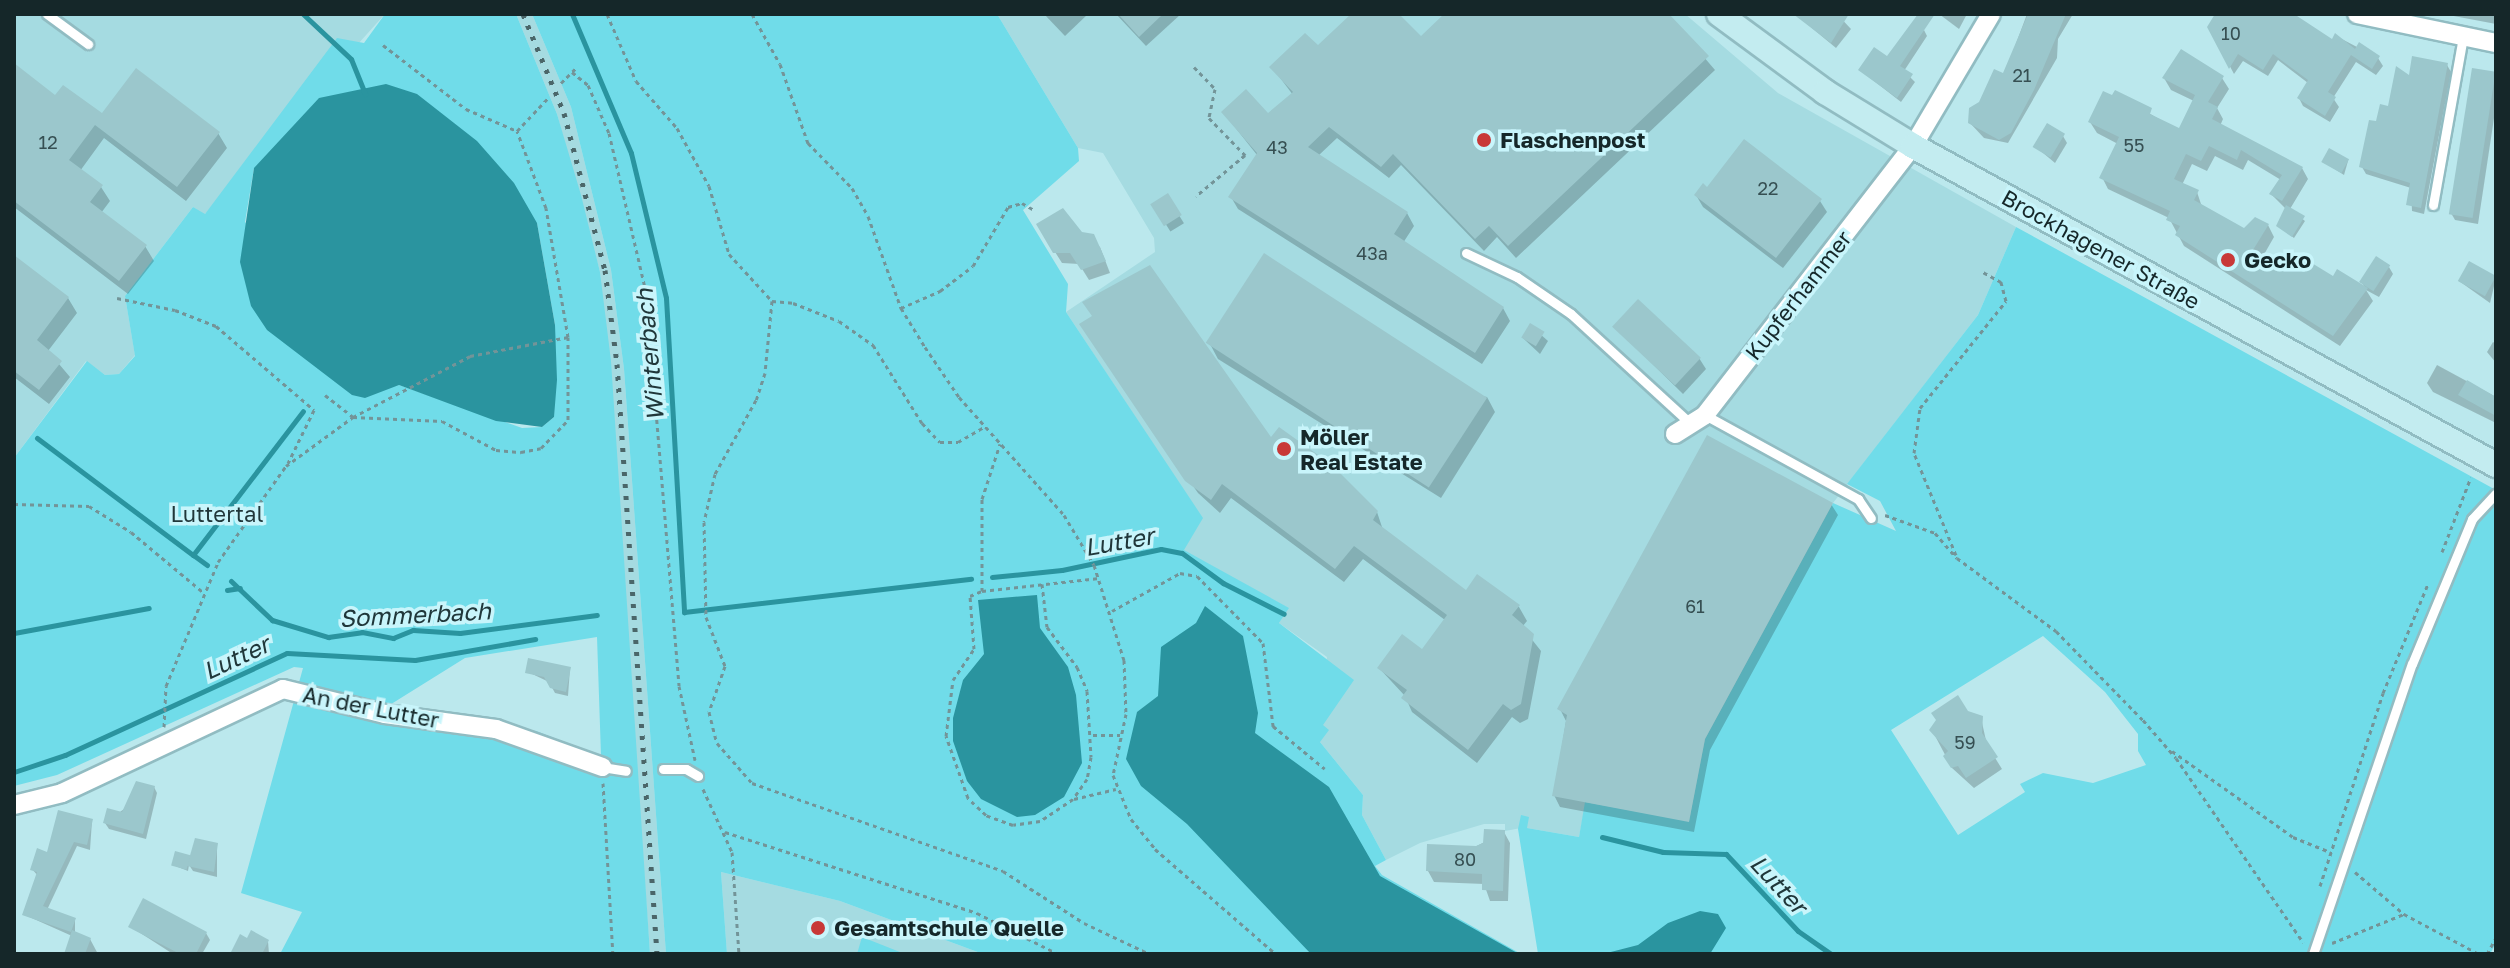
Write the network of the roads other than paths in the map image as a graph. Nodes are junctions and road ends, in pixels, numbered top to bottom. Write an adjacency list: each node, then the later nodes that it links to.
1 (47, 14): 7 (lane)
2 (1719, 14): 8 (main road, Brockhagener Straße)
3 (1991, 14): 8 (street, Kupferhammer)
4 (2357, 14): 5 (street)
5 (2463, 37): 6 (street); 9 (lane)
6 (2496, 43)
7 (88, 44)
8 (1913, 146): 11 (street, Kupferhammer); 12 (main road, Brockhagener Straße)
9 (2433, 205)
10 (1466, 253): 11 (lane)
11 (1690, 424): 14 (lane)
12 (2496, 465)
13 (2496, 493): 20 (lane)
14 (1871, 518)
15 (602, 767): 17 (lane); 19 (street, An der Lutter)
16 (663, 769): 18 (lane)
17 (626, 771)
18 (695, 774)
19 (14, 805)
20 (2313, 952)

